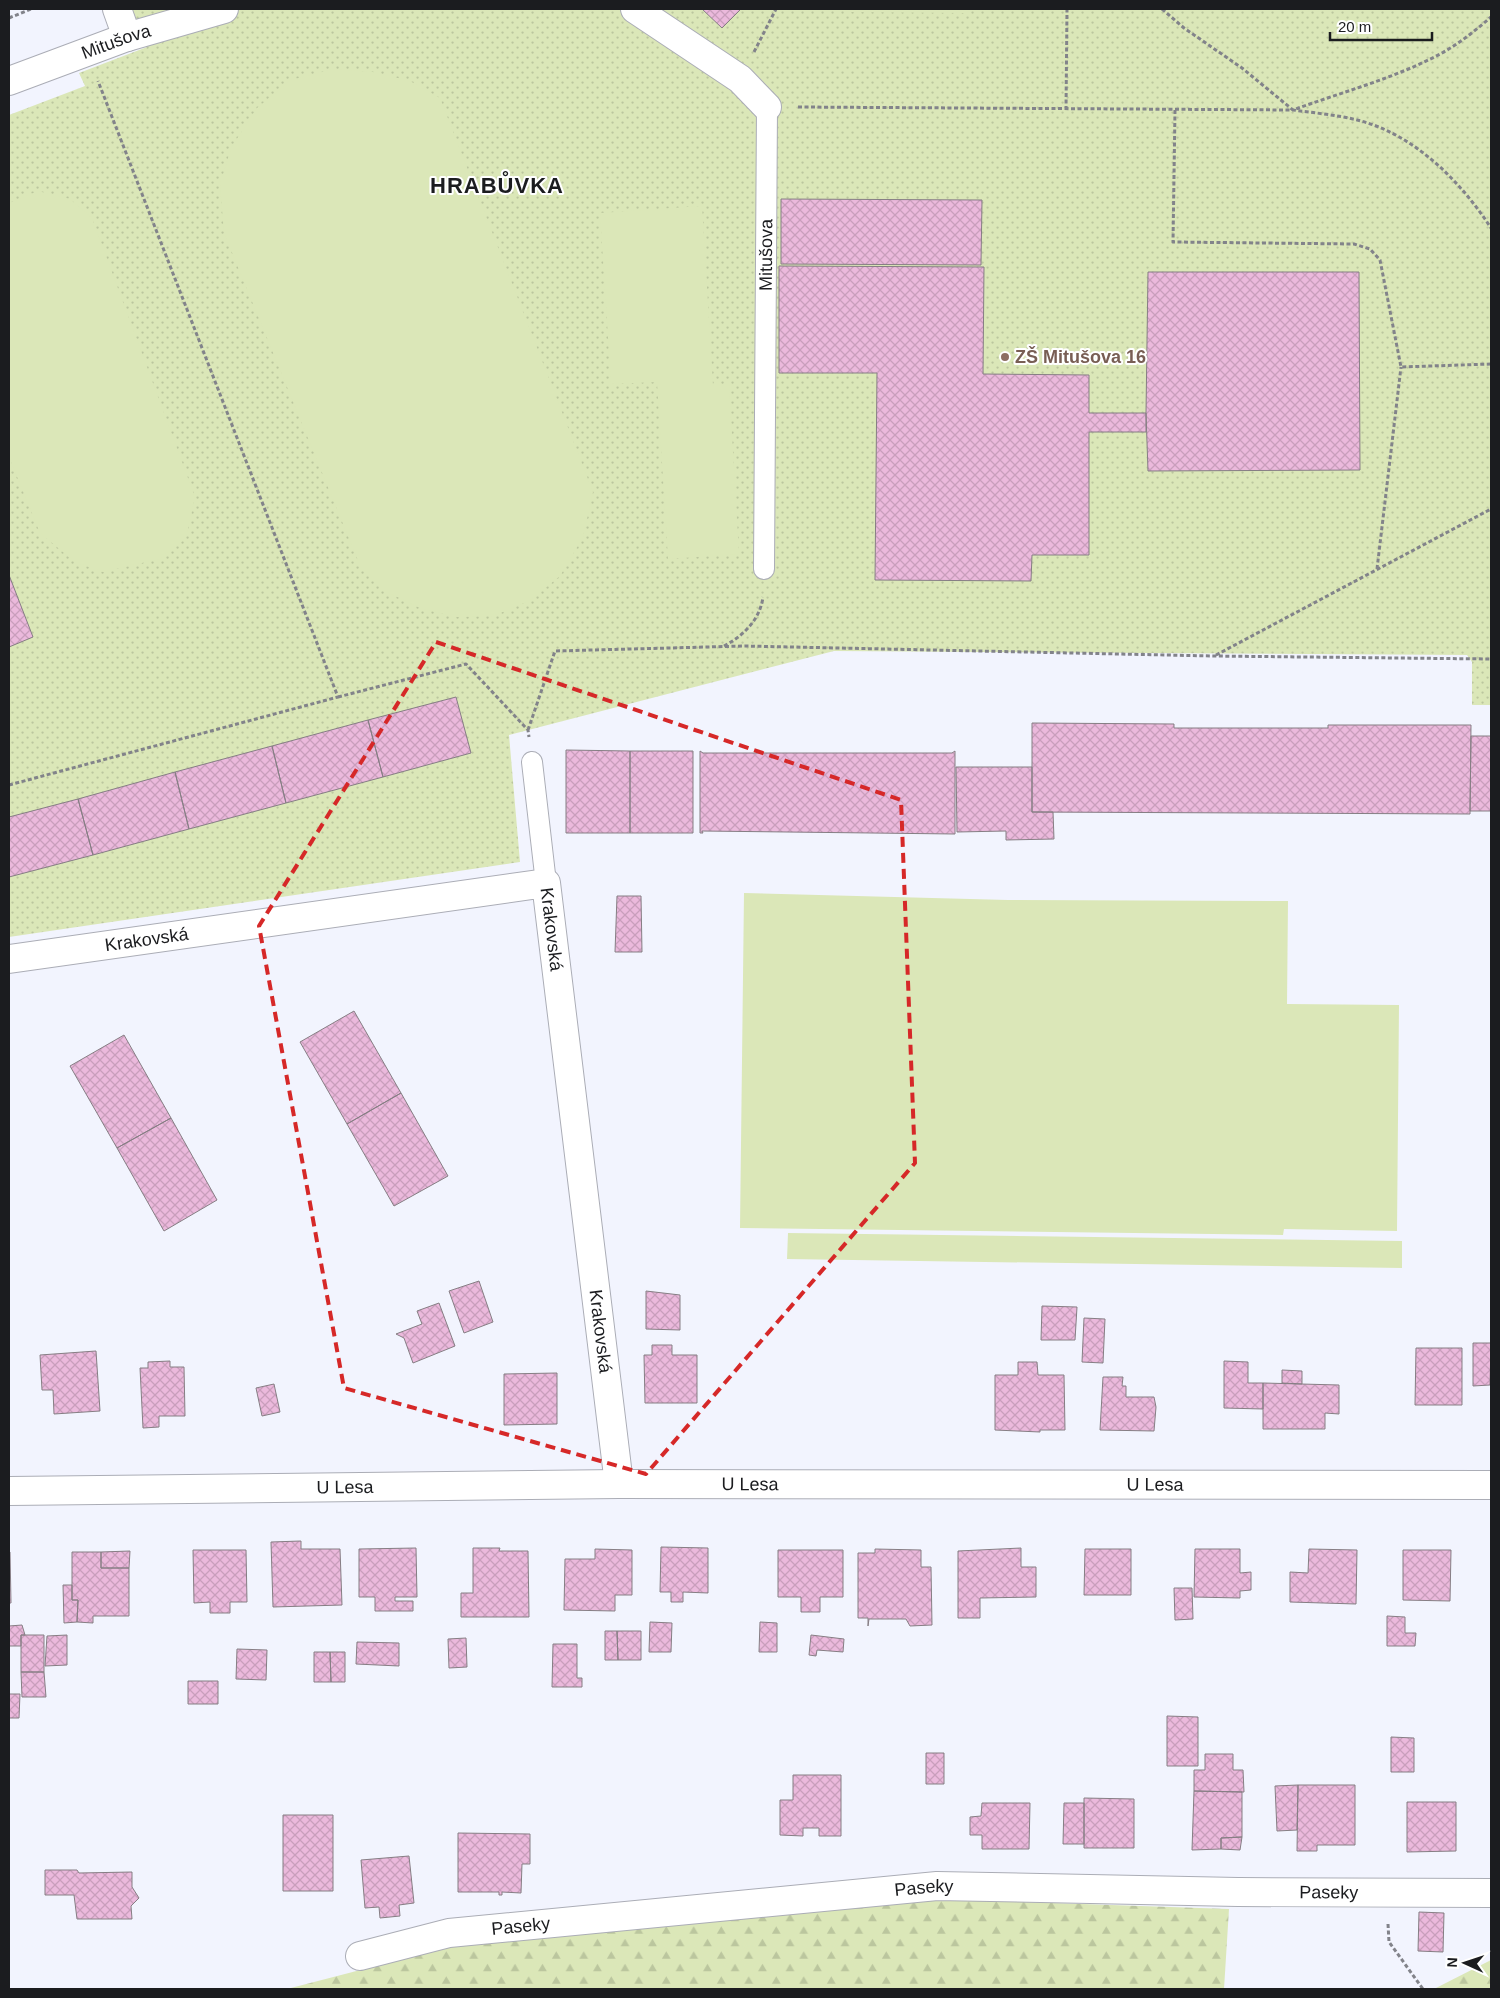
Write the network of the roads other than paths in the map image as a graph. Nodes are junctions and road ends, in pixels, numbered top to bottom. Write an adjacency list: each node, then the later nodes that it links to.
1 (117, 9): 4 (street)
2 (224, 9): 4 (street, Mitušova)
3 (635, 9): 6 (street)
4 (128, 37): 5 (street, Mitušova)
5 (9, 82)
6 (767, 107): 7 (lane, Mitušova)
7 (764, 569)
8 (532, 762): 9 (lane)
9 (546, 883): 10 (street, Krakovská); 11 (street, Krakovská)
10 (9, 959)
11 (619, 1484): 12 (street, U Lesa); 13 (street, U Lesa)
12 (1491, 1485)
13 (9, 1490)
14 (1491, 1894): 15 (street, Paseky)
15 (360, 1956)

